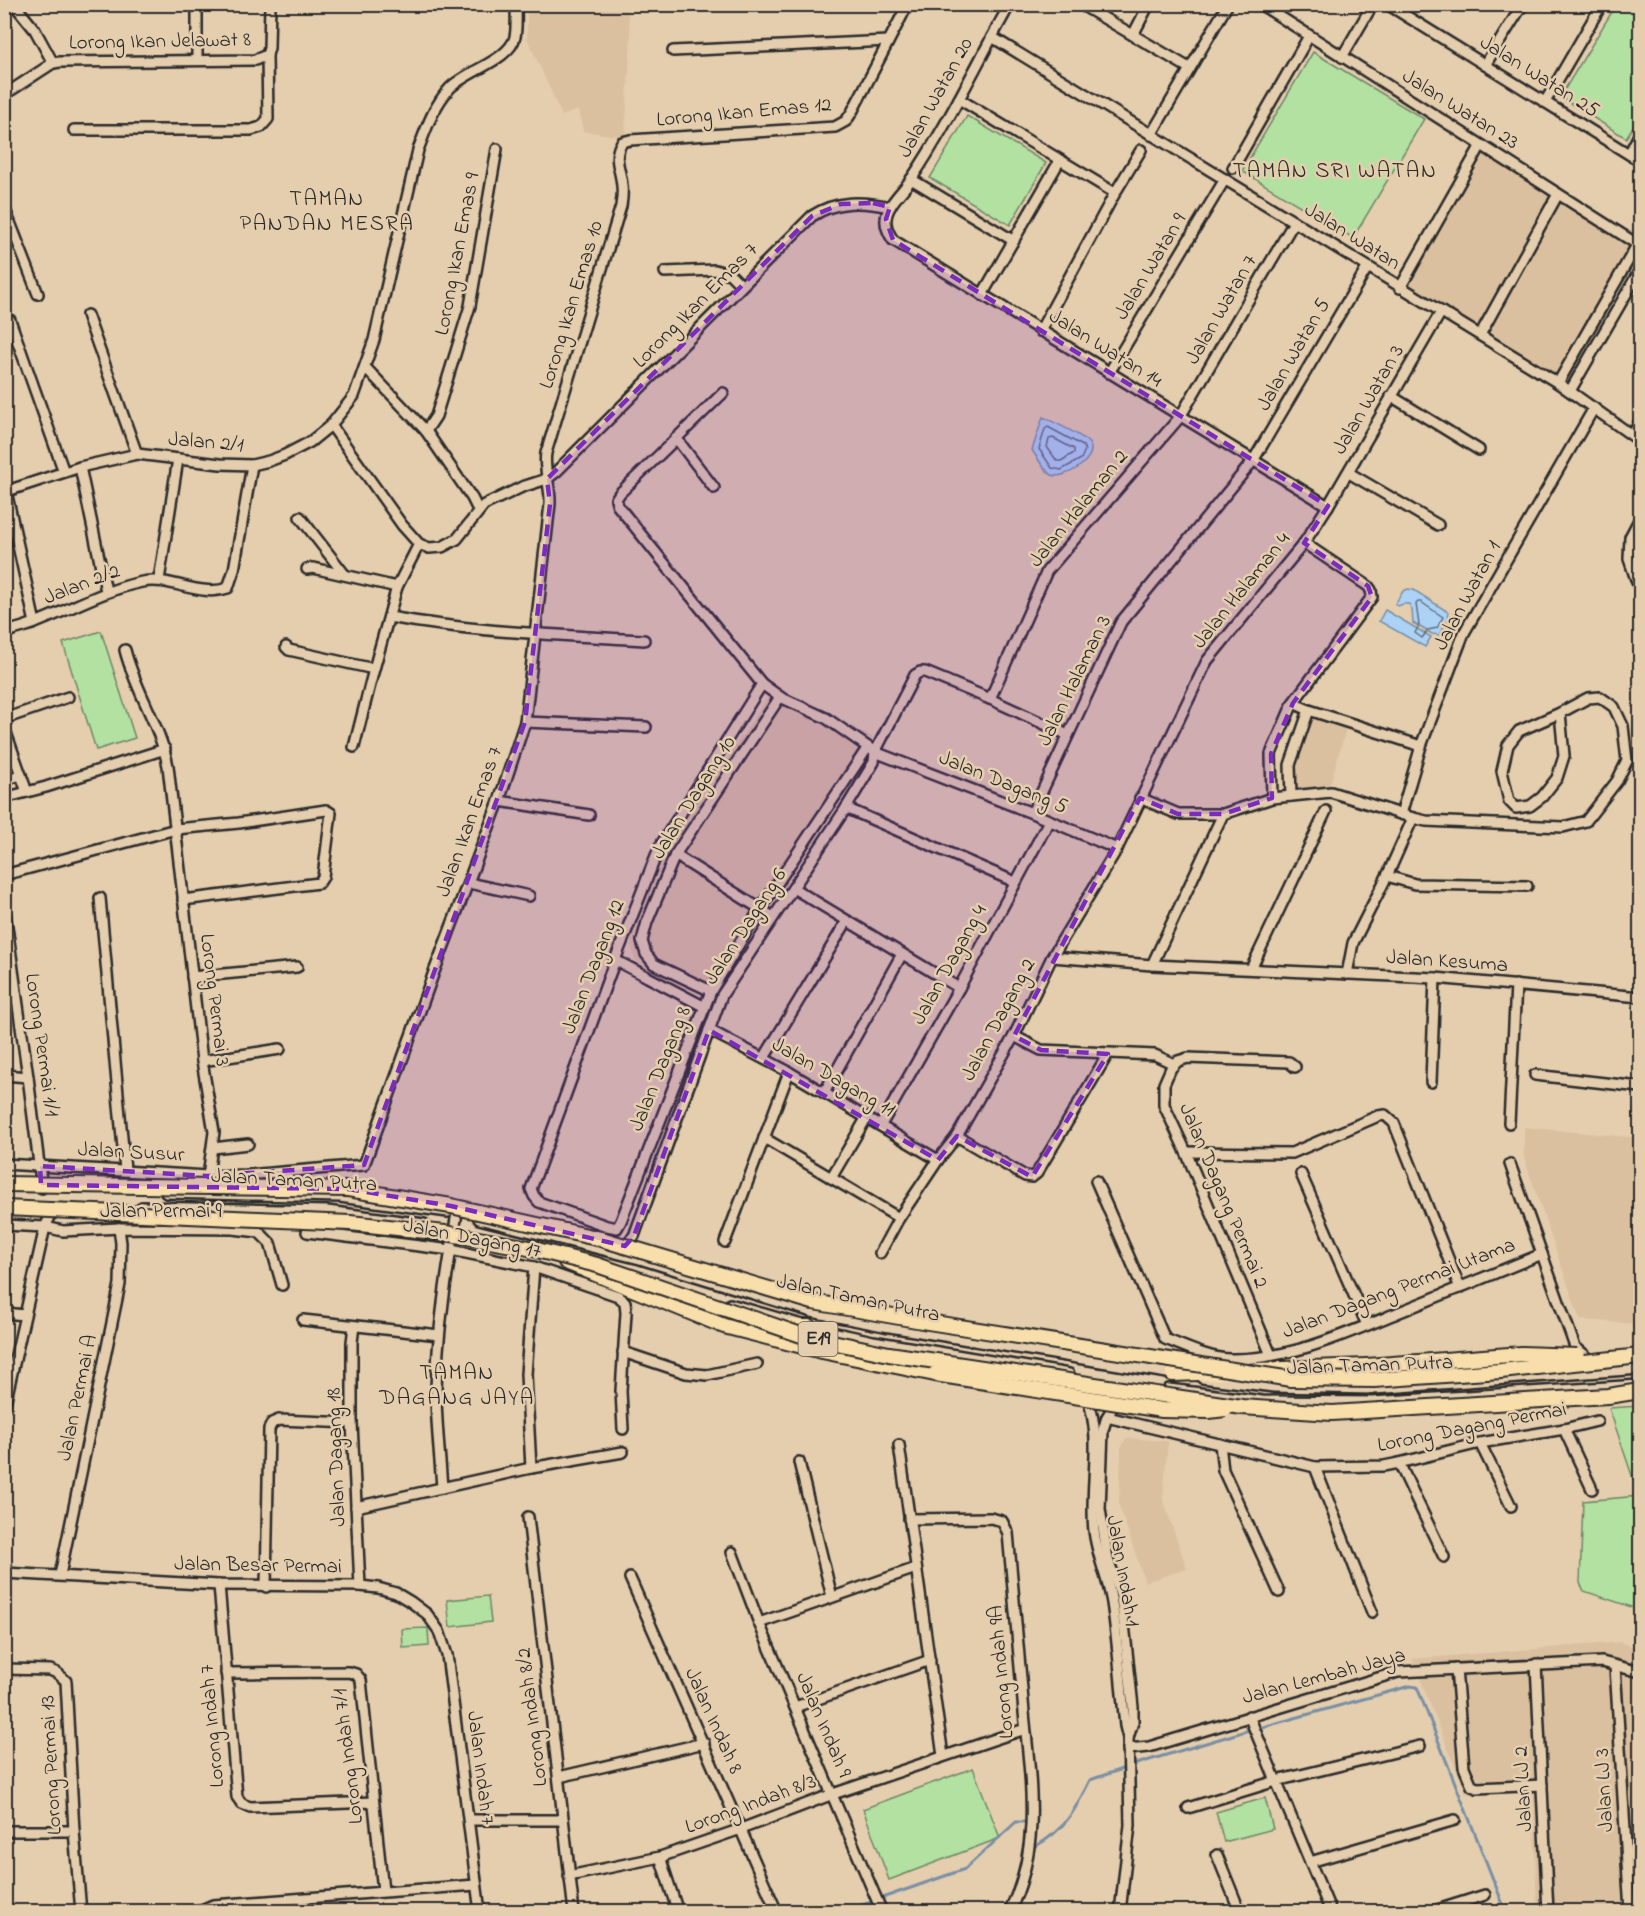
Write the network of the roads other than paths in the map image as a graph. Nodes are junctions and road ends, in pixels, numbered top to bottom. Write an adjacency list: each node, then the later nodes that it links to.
1 (14, 4): 25 (street)
2 (197, 4): 24 (street)
3 (270, 4): 22 (street)
4 (516, 4): 63 (street, Jalan 2/1)
5 (908, 4): 20 (street, Lorong Ikan Emas 12)
6 (1010, 4): 19 (street, Jalan Watan 20)
7 (1080, 4): 17 (street)
8 (1149, 4): 17 (street)
9 (1228, 4): 27 (street)
10 (1260, 4): 18 (street, Jalan Watan 23)
11 (1373, 4): 23 (street)
12 (1387, 4): 26 (street, Jalan Watan 25)
13 (1602, 4): 30 (street)
14 (1636, 4): 16 (street)
15 (1519, 6): 26 (street)
16 (1641, 7)
17 (1133, 35): 27 (street)
18 (1309, 36): 23 (street, Jalan Watan 23); 41 (street)
19 (992, 37): 29 (street, Jalan Watan 20); 33 (street, Jalan Watan)
20 (888, 41): 21 (street); 34 (street, Lorong Ikan Emas 12)
21 (673, 51)
22 (267, 55): 24 (street, Lorong Ikan Jelawat 8); 31 (street)
23 (1342, 57): 35 (street, Jalan Watan 23)
24 (197, 60): 25 (street, Lorong Ikan Jelawat 8)
25 (53, 63): 28 (street)
26 (1485, 65): 30 (street, Jalan Watan 25)
27 (1189, 68): 33 (street)
28 (4, 95)
29 (959, 99): 39 (street); 42 (street, Jalan Watan 20)
30 (1545, 102): 38 (street, Jalan Watan 25)
31 (74, 130)
32 (1641, 133): 38 (street)
33 (1151, 135): 43 (street, Jalan Watan)
34 (622, 142): 84 (street, Lorong Ikan Emas 10)
35 (1481, 145): 45 (street, Jalan Watan 23); 55 (street)
36 (497, 149): 73 (street, Lorong Ikan Emas 9)
37 (1141, 150): 44 (street)
38 (1629, 154): 40 (street, Jalan Watan 25)
39 (1060, 160): 44 (street); 49 (street)
40 (1641, 161)
41 (1233, 168)
42 (911, 179): 47 (street, Jalan Watan 20); 49 (street)
43 (1225, 179): 48 (street, Jalan Watan); 64 (street, Jalan Watan 9)
44 (1116, 193): 61 (street)
45 (1558, 194): 50 (street, Jalan Watan 23); 62 (street)
46 (4, 207): 56 (street)
47 (890, 207): 54 (street, Lorong Ikan Emas 7); 57 (street, Jalan Watan 14)
48 (1294, 222): 51 (street, Jalan Watan); 70 (street, Jalan Watan 7)
49 (1014, 241): 57 (street)
50 (1639, 246): 65 (street)
51 (1367, 268): 55 (street, Jalan Watan); 79 (street, Jalan Watan 5)
52 (1641, 270): 66 (street)
53 (665, 272): 54 (street)
54 (741, 285): 84 (street, Lorong Ikan Emas 7)
55 (1400, 288): 58 (street, Jalan Watan)
56 (38, 294)
57 (982, 295): 61 (street, Jalan Watan 14)
58 (1441, 312): 62 (street, Jalan Watan); 68 (street, Jalan Watan 3)
59 (87, 315): 77 (street)
60 (10, 320): 82 (street)
61 (1040, 331): 64 (street, Jalan Watan 14)
62 (1479, 335): 65 (street, Jalan Watan)
63 (365, 367): 72 (street, Jalan 2/1); 73 (street)
64 (1109, 373): 70 (street, Jalan Watan 14)
65 (1558, 383): 66 (street, Jalan Watan)
66 (1570, 391): 69 (street, Jalan Watan)
67 (723, 393): 74 (street)
68 (1391, 396): 76 (street); 83 (street, Jalan Watan 3)
69 (1594, 408): 75 (street, Jalan Watan); 122 (street, Jalan Watan 1)
70 (1180, 417): 79 (street, Jalan Watan 14); 112 (street, Jalan Halaman 2)
71 (1641, 422): 75 (street)
72 (331, 425): 80 (street, Jalan 2/1); 93 (street)
73 (426, 431): 88 (street)
74 (676, 438): 85 (street); 109 (street)
75 (1637, 438)
76 (1479, 450)
77 (137, 454): 78 (street, Jalan 2/1); 81 (street, Jalan 2/1)
78 (178, 459): 80 (street, Jalan 2/1); 97 (street)
79 (1253, 461): 87 (street, Jalan Watan 14); 120 (street, Jalan Halaman 3)
80 (252, 465): 97 (street, Jalan 2/2)
81 (80, 466): 82 (street, Jalan 2/1); 99 (street)
82 (64, 472): 86 (street, Jalan 2/1)
83 (1349, 473): 87 (street, Jalan Watan 3); 91 (street)
84 (547, 479): 88 (street); 104 (street, Jalan Ikan Emas 7)
85 (714, 488)
86 (5, 492): 102 (street)
87 (1328, 507): 92 (street, Jalan Halaman 4)
88 (478, 510): 93 (street)
89 (300, 517): 95 (street)
90 (1641, 518): 96 (street)
91 (1438, 525)
92 (1304, 543): 113 (street); 130 (street, Jalan Halaman 4)
93 (418, 544): 98 (street)
94 (307, 569): 95 (street)
95 (345, 575): 98 (street)
96 (1638, 579): 100 (street)
97 (159, 580): 99 (street, Jalan 2/2)
98 (397, 587): 101 (street)
99 (106, 591): 102 (street, Jalan 2/2)
100 (1641, 591)
101 (389, 617): 104 (street); 108 (street)
102 (35, 623): 103 (street, Jalan 2/2)
103 (4, 633)
104 (536, 634): 105 (street); 117 (street, Jalan Ikan Emas 7)
105 (644, 640)
106 (286, 647): 108 (street)
107 (125, 650): 123 (street, Lorong Permai 3)
108 (374, 669): 121 (street)
109 (762, 684): 110 (street); 159 (street, Jalan Dagang 12)
110 (780, 697): 124 (street); 143 (street, Jalan Dagang 10)
111 (68, 698): 116 (street)
112 (990, 699): 120 (street); 124 (street)
113 (1293, 703): 114 (street); 131 (street)
114 (1309, 711): 122 (street); 128 (street)
115 (1560, 713): 115 (street); 139 (street)
116 (4, 719)
117 (525, 722): 119 (street); 132 (street, Jalan Ikan Emas 7)
118 (4, 727): 125 (street)
119 (646, 727)
120 (1068, 735): 135 (street, Jalan Halaman 3)
121 (354, 747)
122 (1422, 747): 137 (street, Jalan Watan 1)
123 (165, 749): 127 (street); 141 (street, Lorong Permai 3)
124 (871, 750): 133 (street, Jalan Dagang 6); 135 (street, Jalan Dagang 5); 154 (street, Jalan Dagang 8)
125 (21, 775): 126 (street); 127 (street)
126 (4, 780)
127 (27, 792): 129 (street)
128 (1291, 796): 131 (street); 137 (street)
129 (4, 798)
130 (1140, 798): 136 (street); 142 (street, Jalan Dagang 2)
131 (1272, 798): 136 (street)
132 (499, 801): 138 (street); 147 (street, Jalan Ikan Emas 7)
133 (846, 808): 146 (street); 149 (street, Jalan Dagang 6)
134 (1326, 812): 162 (street)
135 (1032, 813): 140 (street, Jalan Dagang 5)
136 (1223, 814): 160 (street)
137 (1401, 814): 139 (street)
138 (589, 815)
139 (1413, 818): 145 (street)
140 (1049, 821): 142 (street, Jalan Dagang 5); 146 (street, Jalan Dagang 4)
141 (176, 829): 144 (street); 152 (street, Lorong Permai 3); 152 (street)
142 (1117, 849): 158 (street, Jalan Dagang 2)
143 (675, 855): 154 (street); 169 (street, Jalan Dagang 10)
144 (4, 875)
145 (1387, 876): 148 (street); 163 (street)
146 (1015, 882): 168 (street, Jalan Dagang 4)
147 (469, 883): 150 (street); 198 (street, Jalan Ikan Emas 7)
148 (1527, 886)
149 (794, 888): 155 (street, Jalan Dagang 6); 156 (street)
150 (529, 896)
151 (100, 898): 200 (street)
152 (183, 900): 164 (street, Lorong Permai 3)
153 (4, 905): 166 (street, Lorong Permai 1/1)
154 (760, 909): 155 (street); 169 (street, Jalan Dagang 8)
155 (773, 917): 172 (street, Jalan Dagang 6)
156 (847, 921): 157 (street); 176 (street)
157 (902, 954): 168 (street); 186 (street)
158 (1053, 957): 160 (street, Jalan Kesuma); 173 (street, Jalan Dagang 2)
159 (615, 960): 171 (street); 216 (street, Jalan Dagang 12)
160 (1152, 965): 162 (street, Jalan Kesuma)
161 (297, 967): 164 (street)
162 (1251, 969): 163 (street, Jalan Kesuma)
163 (1347, 974): 165 (street, Jalan Kesuma)
164 (192, 977): 177 (street, Lorong Permai 3)
165 (1435, 978): 167 (street, Jalan Kesuma); 184 (street)
166 (9, 985): 183 (street, Lorong Permai 1/1)
167 (1515, 985): 170 (street, Jalan Kesuma); 188 (street)
168 (959, 988): 189 (street, Jalan Dagang 4)
169 (711, 991): 171 (street, Jalan Dagang 8)
170 (1641, 997)
171 (705, 1007): 216 (street, Jalan Dagang 8)
172 (709, 1030): 176 (street, Jalan Dagang 11); 218 (street, Jalan Dagang 6)
173 (1014, 1036): 175 (street); 190 (street, Jalan Dagang 2)
174 (280, 1049): 177 (street)
175 (1108, 1054): 178 (street); 190 (street)
176 (764, 1058): 180 (street, Jalan Dagang 11)
177 (202, 1061): 193 (street, Lorong Permai 3)
178 (1174, 1064): 179 (street); 194 (street, Jalan Dagang Permai 2)
179 (1295, 1067)
180 (789, 1072): 186 (street, Jalan Dagang 11); 191 (street)
181 (1535, 1075): 185 (street)
182 (4, 1076): 183 (street)
183 (28, 1077): 199 (street, Lorong Permai 1/1)
184 (1431, 1082)
185 (1641, 1087)
186 (824, 1093): 187 (street, Jalan Dagang 11)
187 (867, 1117): 189 (street, Jalan Dagang 11); 203 (street)
188 (1509, 1123)
189 (880, 1125): 195 (street, Jalan Dagang 11)
190 (957, 1136): 195 (street, Jalan Dagang 2)
191 (764, 1138): 203 (street); 219 (street)
192 (248, 1144): 193 (street)
193 (213, 1148): 202 (street, Lorong Permai 3)
194 (1186, 1152): 228 (street); 239 (street, Jalan Dagang Permai 2)
195 (938, 1160): 211 (street, Jalan Dagang 2)
196 (4, 1164): 199 (street, Jalan Susur)
197 (1510, 1164): 224 (street)
198 (364, 1165): 202 (street, Jalan Susur)
199 (40, 1166): 200 (street, Jalan Susur); 206 (street, Lorong Permai 1/1)
200 (125, 1170): 202 (street, Jalan Susur)
201 (1301, 1174): 233 (street)
202 (208, 1176)
203 (831, 1178): 211 (street)
204 (1096, 1181): 239 (street, Jalan Dagang Permai Utama)
205 (4, 1186): 206 (street, Jalan Taman Putra); 241 (highway, E19, bridge)
206 (42, 1190): 210 (street, Jalan Taman Putra)
207 (4, 1205): 208 (street, Jalan Taman Putra); 252 (highway, E19, bridge)
208 (36, 1205): 209 (street, Jalan Taman Putra); 213 (street)
209 (61, 1206): 213 (street); 215 (street, Jalan Taman Putra)
210 (457, 1213): 215 (street); 222 (street, Jalan Taman Putra)
211 (899, 1218): 223 (street, Jalan Dagang 2)
212 (4, 1225): 213 (street, Jalan Permai 9)
213 (45, 1227): 214 (street, Jalan Permai 9); 231 (street)
214 (119, 1228): 227 (street, Jalan Permai 9); 276 (street, Jalan Permai A)
215 (454, 1228): 220 (street, Jalan Taman Putra); 221 (street)
216 (617, 1228)
217 (307, 1232): 221 (street, Jalan Dagang 17)
218 (634, 1236): 222 (street); 225 (street)
219 (725, 1242)
220 (530, 1247): 229 (highway); 235 (street, Jalan Taman Putra)
221 (451, 1250): 226 (street, Jalan Dagang 17); 236 (street)
222 (613, 1252): 225 (street, Jalan Taman Putra)
223 (880, 1252)
224 (1542, 1254): 228 (street, Jalan Dagang Permai Utama); 237 (street, Jalan Dagang Permai Utama)
225 (640, 1258): 245 (street, Jalan Taman Putra)
226 (534, 1267): 238 (street, Jalan Dagang 17); 265 (street)
227 (282, 1285)
228 (1460, 1288): 233 (street, Jalan Dagang Permai Utama)
229 (680, 1308): 235 (highway); 252 (highway, bridge)
230 (4, 1313): 231 (street)
231 (25, 1315): 251 (street)
232 (303, 1320): 234 (street)
233 (1367, 1325): 239 (street, Jalan Dagang Permai Utama)
234 (354, 1326): 236 (street); 255 (street, Jalan Dagang 18)
235 (808, 1328): 246 (street, Jalan Taman Putra)
236 (440, 1335): 266 (street)
237 (1575, 1347): 244 (street); 247 (street)
238 (623, 1352): 242 (street); 256 (street)
239 (1271, 1355)
240 (1641, 1356): 241 (highway, E19, bridge)
241 (1626, 1358): 245 (highway, bridge)
242 (757, 1364)
243 (1641, 1369): 244 (street, Jalan Taman Putra)
244 (1619, 1371): 247 (street, Jalan Taman Putra)
245 (1173, 1374): 247 (street, Jalan Taman Putra)
246 (1078, 1376): 248 (street, Jalan Taman Putra); 296 (street, Jalan Indah 1)
247 (1544, 1376)
248 (1131, 1385): 249 (street, Jalan Taman Putra); 253 (street, Jalan Indah 1)
249 (1641, 1385)
250 (1641, 1391): 252 (highway, E19, bridge)
251 (5, 1402)
252 (1242, 1407)
253 (1107, 1417): 259 (street, Lorong Dagang Permai); 296 (street, Jalan Indah 1)
254 (1597, 1421): 257 (street, Lorong Dagang Permai)
255 (352, 1423): 269 (street, Jalan Dagang 18); 280 (street)
256 (623, 1429)
257 (1564, 1429): 258 (street, Lorong Dagang Permai); 267 (street)
258 (1480, 1443): 263 (street, Lorong Dagang Permai); 268 (street)
259 (1220, 1444): 264 (street, Lorong Dagang Permai); 281 (street)
260 (899, 1445): 271 (street)
261 (623, 1452): 265 (street)
262 (799, 1462): 282 (street)
263 (1400, 1464): 264 (street, Lorong Dagang Permai); 273 (street)
264 (1315, 1467): 283 (street)
265 (531, 1468): 266 (street)
266 (442, 1488): 269 (street)
267 (1592, 1489)
268 (1511, 1506)
269 (356, 1507): 279 (street, Jalan Dagang 18)
270 (528, 1517): 301 (street, Lorong Indah 8/2)
271 (909, 1520): 274 (street); 295 (street, Lorong Indah 9A)
272 (732, 1552): 284 (street, Jalan Indah 9)
273 (1444, 1557)
274 (916, 1568): 282 (street); 286 (street)
275 (4, 1573): 276 (street, Jalan Besar Permai)
276 (60, 1575): 278 (street, Jalan Besar Permai)
277 (630, 1578): 297 (street, Jalan Indah 8)
278 (219, 1585): 280 (street, Jalan Besar Permai); 292 (street, Lorong Indah 7)
279 (360, 1586): 280 (street, Jalan Besar Permai); 285 (street, Jalan Besar Permai)
280 (266, 1587)
281 (1280, 1592)
282 (832, 1598): 284 (street)
283 (1372, 1612)
284 (759, 1623): 293 (street, Jalan Indah 9)
285 (439, 1631): 307 (street, Jalan Indah 7)
286 (930, 1660): 293 (street); 300 (street)
287 (1536, 1665): 288 (street, Jalan Lembah Jaya); 290 (street, Jalan Lembah Jaya); 303 (street, Jalan LJ 2)
288 (1615, 1666): 291 (street, Jalan Lembah Jaya); 334 (street, Jalan LJ 3)
289 (4, 1669): 311 (street, Lorong Permai 13)
290 (1456, 1669): 294 (street, Jalan Lembah Jaya); 303 (street)
291 (1641, 1672)
292 (226, 1673): 305 (street, Lorong Indah 7/1); 305 (street, Lorong Indah 7)
293 (795, 1707): 304 (street, Jalan Indah 9)
294 (1249, 1716): 299 (street, Jalan Lembah Jaya); 302 (street)
295 (1025, 1728): 300 (street, Lorong Indah 8/3); 328 (street, Lorong Indah 9A)
296 (1128, 1738): 299 (street, Jalan Indah 1)
297 (704, 1743): 301 (street); 310 (street, Jalan Indah 8)
298 (1420, 1746): 302 (street)
299 (1128, 1749): 329 (street, Jalan Indah 1)
300 (944, 1756): 304 (street, Lorong Indah 8/3)
301 (559, 1777): 308 (street, Lorong Indah 8/2)
302 (1276, 1781): 306 (street); 315 (street)
303 (1542, 1785): 333 (street, Jalan LJ 2)
304 (833, 1794): 310 (street, Lorong Indah 8/3); 321 (street, Jalan Indah 9)
305 (373, 1802): 318 (street, Lorong Indah 7/1)
306 (1188, 1808)
307 (469, 1820): 308 (street); 317 (street, Jalan Indah 7)
308 (563, 1820): 316 (street, Lorong Indah 8/2)
309 (1455, 1820): 315 (street)
310 (741, 1829): 314 (street, Lorong Indah 8/3); 327 (street, Jalan Indah 8)
311 (74, 1831): 312 (street); 322 (street, Lorong Permai 13)
312 (4, 1832)
313 (1217, 1855): 330 (street)
314 (660, 1857): 316 (street, Lorong Indah 8/3); 326 (street)
315 (1310, 1862): 331 (street)
316 (569, 1876): 325 (street, Lorong Indah 8/2)
317 (476, 1886): 318 (street); 324 (street, Jalan Indah 7)
318 (383, 1892): 320 (street)
319 (1485, 1895): 332 (street)
320 (213, 1908): 323 (street)
321 (881, 1910)
322 (81, 1911)
323 (197, 1911)
324 (480, 1911)
325 (574, 1911)
326 (678, 1911)
327 (777, 1911)
328 (1009, 1911)
329 (1120, 1911)
330 (1240, 1911)
331 (1331, 1911)
332 (1431, 1911)
333 (1548, 1911)
334 (1630, 1911)

